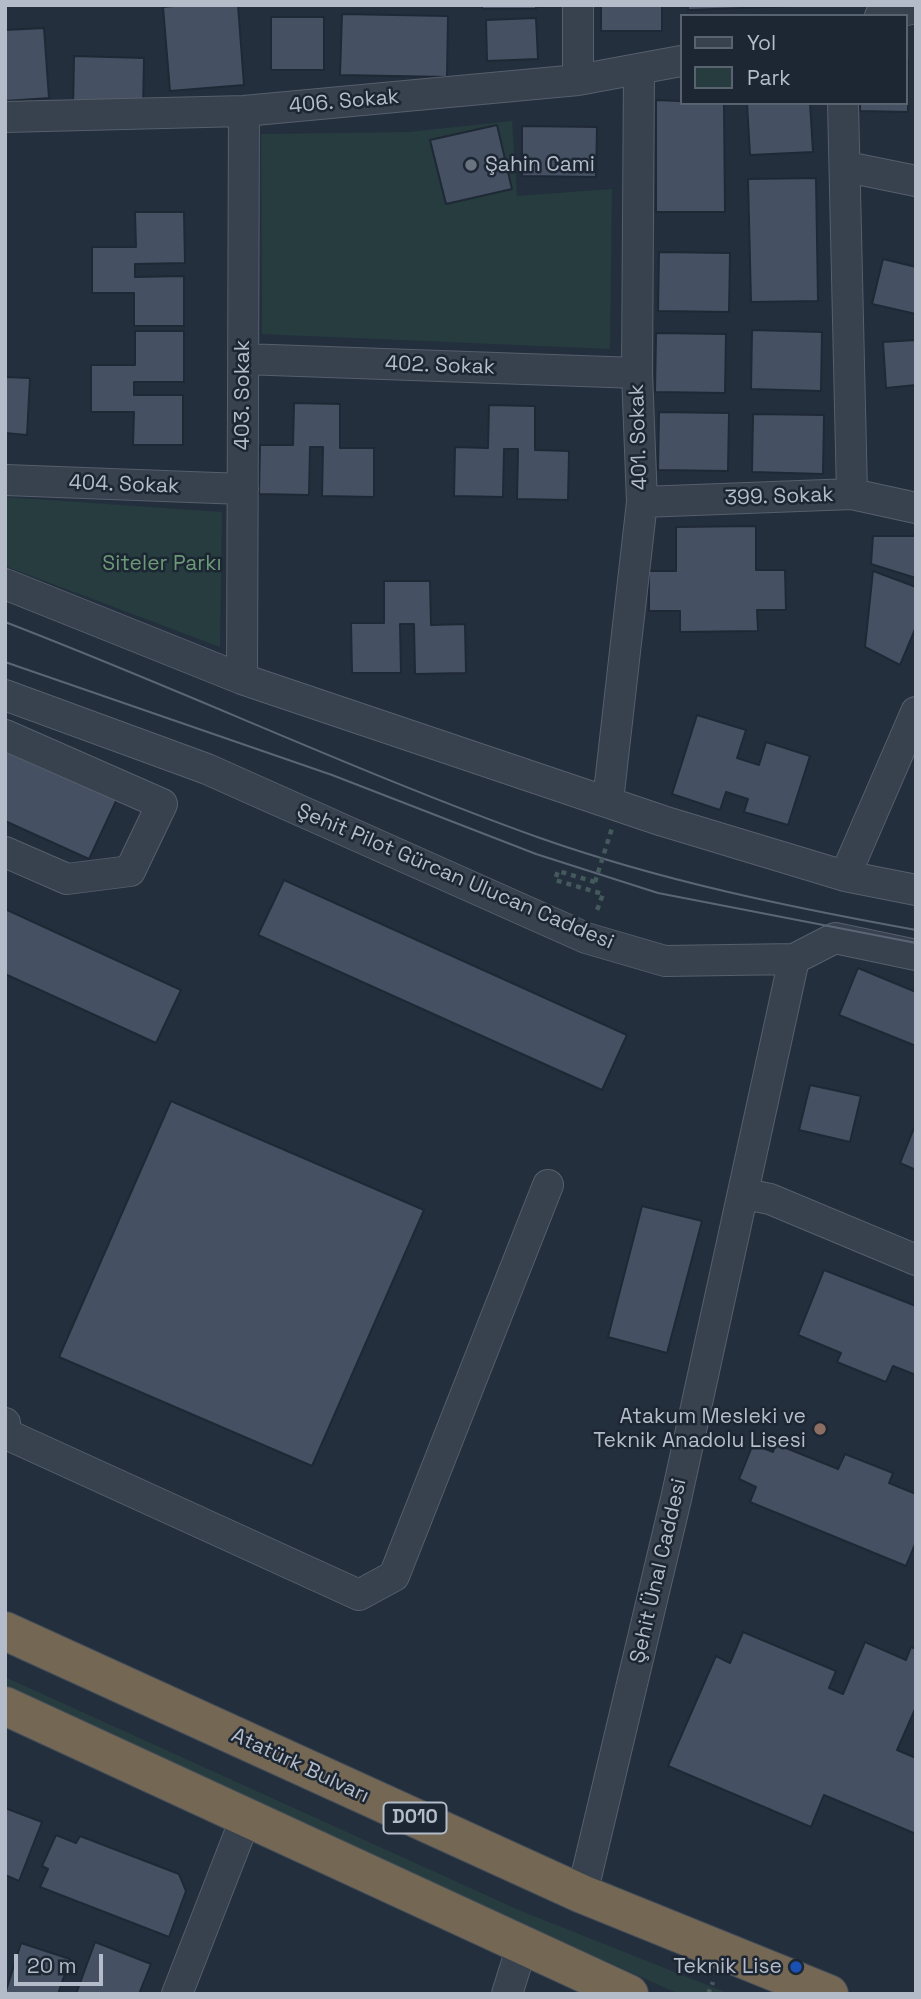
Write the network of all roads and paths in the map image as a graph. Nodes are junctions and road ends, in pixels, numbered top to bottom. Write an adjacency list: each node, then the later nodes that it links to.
1 (578, 5): 6 (street)
2 (916, 8): 3 (street)
3 (889, 14)
4 (680, 61): 5 (street, 406. Sokak)
5 (639, 70): 6 (street, 406. Sokak); 13 (street, 401. Sokak)
6 (578, 80): 8 (street, 406. Sokak)
7 (844, 105): 10 (street)
8 (244, 111): 9 (street, 406. Sokak); 12 (street, 403. Sokak)
9 (5, 117)
10 (847, 167): 11 (street); 16 (street)
11 (916, 181)
12 (243, 359): 13 (street, 402. Sokak); 15 (street, 403. Sokak)
13 (637, 373): 17 (street, 401. Sokak)
14 (5, 480): 15 (street, 404. Sokak)
15 (243, 489): 20 (street, 403. Sokak)
16 (852, 494): 17 (street, 399. Sokak); 18 (street, 399. Sokak)
17 (642, 502): 24 (street, 401. Sokak)
18 (916, 508)
19 (5, 584): 20 (street)
20 (242, 679): 24 (street)
21 (5, 695): 30 (street, Şehit Pilot Gürcan Ulucan Caddesi)
22 (916, 712): 26 (street)
23 (5, 735): 25 (street)
24 (610, 815): 26 (street); 28 (path, bridge)
25 (5, 852)
26 (845, 876): 27 (street)
27 (916, 890)
28 (603, 894)
29 (916, 955): 30 (street, Şehit Pilot Gürcan Ulucan Caddesi)
30 (794, 959): 32 (street, Şehit Ünal Caddesi)
31 (548, 1185): 34 (street)
32 (745, 1194): 33 (street); 38 (street, Şehit Ünal Caddesi)
33 (916, 1260)
34 (5, 1423)
35 (5, 1631): 38 (highway, Atatürk Bulvarı / D010)
36 (5, 1706): 37 (highway)
37 (246, 1817): 39 (highway); 40 (street)
38 (582, 1894): 43 (highway, Atatürk Bulvarı / D010)
39 (522, 1946): 41 (street); 42 (highway)
40 (177, 1994)
41 (507, 1994)
42 (629, 1994)
43 (829, 1994)

